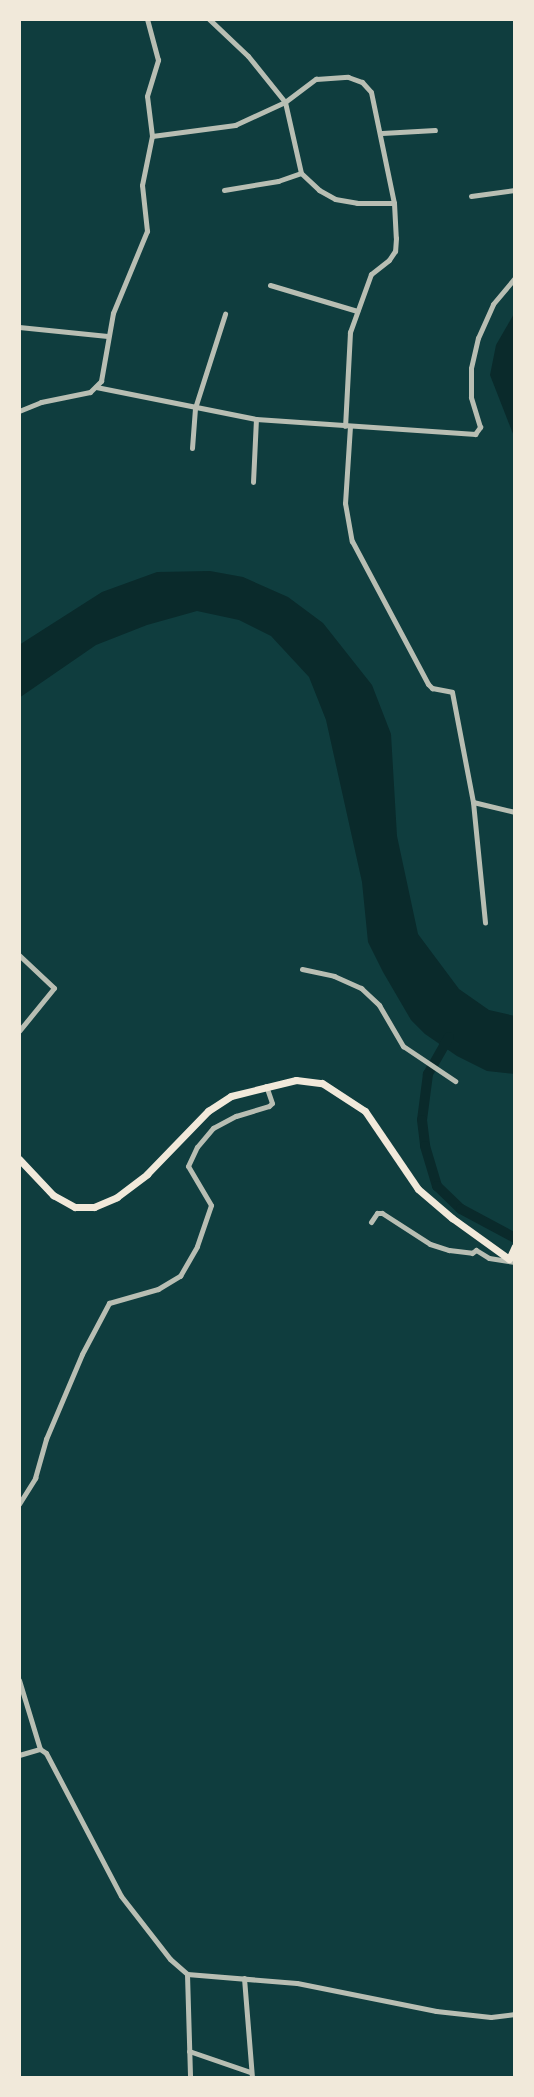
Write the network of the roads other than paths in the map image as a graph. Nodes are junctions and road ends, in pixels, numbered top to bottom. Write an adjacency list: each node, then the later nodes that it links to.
1 (147, 19): 6 (street)
2 (209, 19): 3 (street)
3 (285, 102): 5 (street); 6 (street); 7 (street)
4 (435, 130): 5 (street)
5 (382, 133): 11 (street)
6 (152, 136): 17 (street)
7 (302, 173): 8 (street); 11 (street)
8 (224, 190)
9 (515, 190): 10 (street)
10 (471, 196)
11 (394, 203): 14 (street)
12 (515, 278): 22 (street)
13 (270, 285): 14 (street)
14 (357, 311): 22 (street)
15 (225, 314): 19 (street)
16 (19, 327): 17 (street)
17 (108, 336): 18 (street)
18 (96, 387): 19 (street); 20 (street)
19 (195, 408): 21 (street); 23 (street)
20 (19, 411)
21 (256, 419): 22 (street); 24 (street)
22 (348, 426): 25 (street)
23 (192, 448)
24 (253, 482)
25 (473, 802): 26 (street); 27 (street)
26 (515, 812)
27 (485, 922)
28 (19, 955): 30 (street)
29 (302, 969): 31 (street)
30 (19, 1031)
31 (455, 1082)
32 (266, 1086): 33 (main road); 36 (main road); 37 (street)
33 (19, 1159)
34 (371, 1222): 36 (street)
35 (515, 1246): 36 (main road)
36 (512, 1260)
37 (19, 1504)
38 (19, 1680): 39 (street)
39 (40, 1749): 40 (street); 41 (street)
40 (19, 1755)
41 (187, 1974): 42 (street); 44 (street)
42 (244, 1978): 43 (street); 45 (street)
43 (515, 2014)
44 (189, 2051): 45 (street); 46 (street)
45 (251, 2075)
46 (190, 2078)

